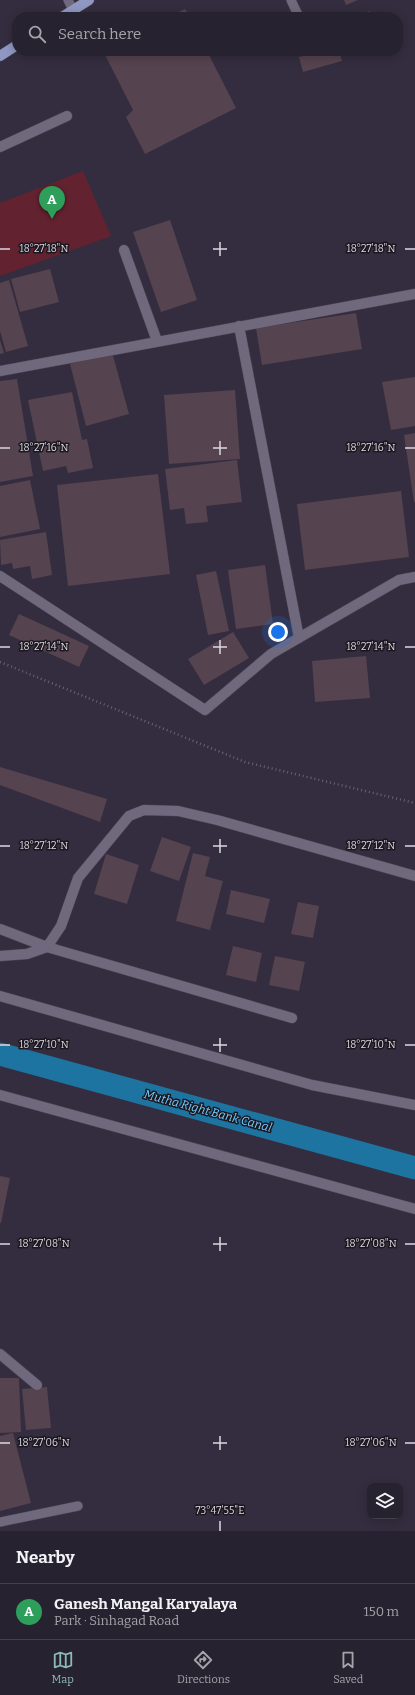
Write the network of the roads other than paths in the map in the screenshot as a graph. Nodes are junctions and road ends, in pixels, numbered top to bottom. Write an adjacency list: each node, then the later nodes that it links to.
1 (68, 0): 4 (lane)
2 (89, 0): 4 (main road)
3 (291, 0): 6 (lane)
4 (73, 10): 5 (main road)
5 (70, 12)
6 (297, 12)
7 (12, 48): 8 (main road)
8 (0, 56)
9 (67, 116): 10 (street)
10 (0, 147)
11 (124, 250): 14 (street)
12 (415, 294): 13 (street)
13 (240, 326): 14 (street); 18 (street)
14 (157, 341): 15 (street)
15 (0, 371)
16 (0, 576): 18 (street)
17 (415, 577): 18 (street)
18 (299, 638)
19 (415, 876): 21 (street)
20 (0, 929): 21 (street)
21 (47, 947): 22 (street); 24 (street)
22 (0, 956)
23 (0, 996): 26 (street)
24 (292, 1018)
25 (0, 1095): 27 (street)
26 (415, 1105)
27 (415, 1209)
28 (0, 1354): 29 (street)
29 (37, 1386)
30 (78, 1506): 31 (lane)
31 (0, 1522)

